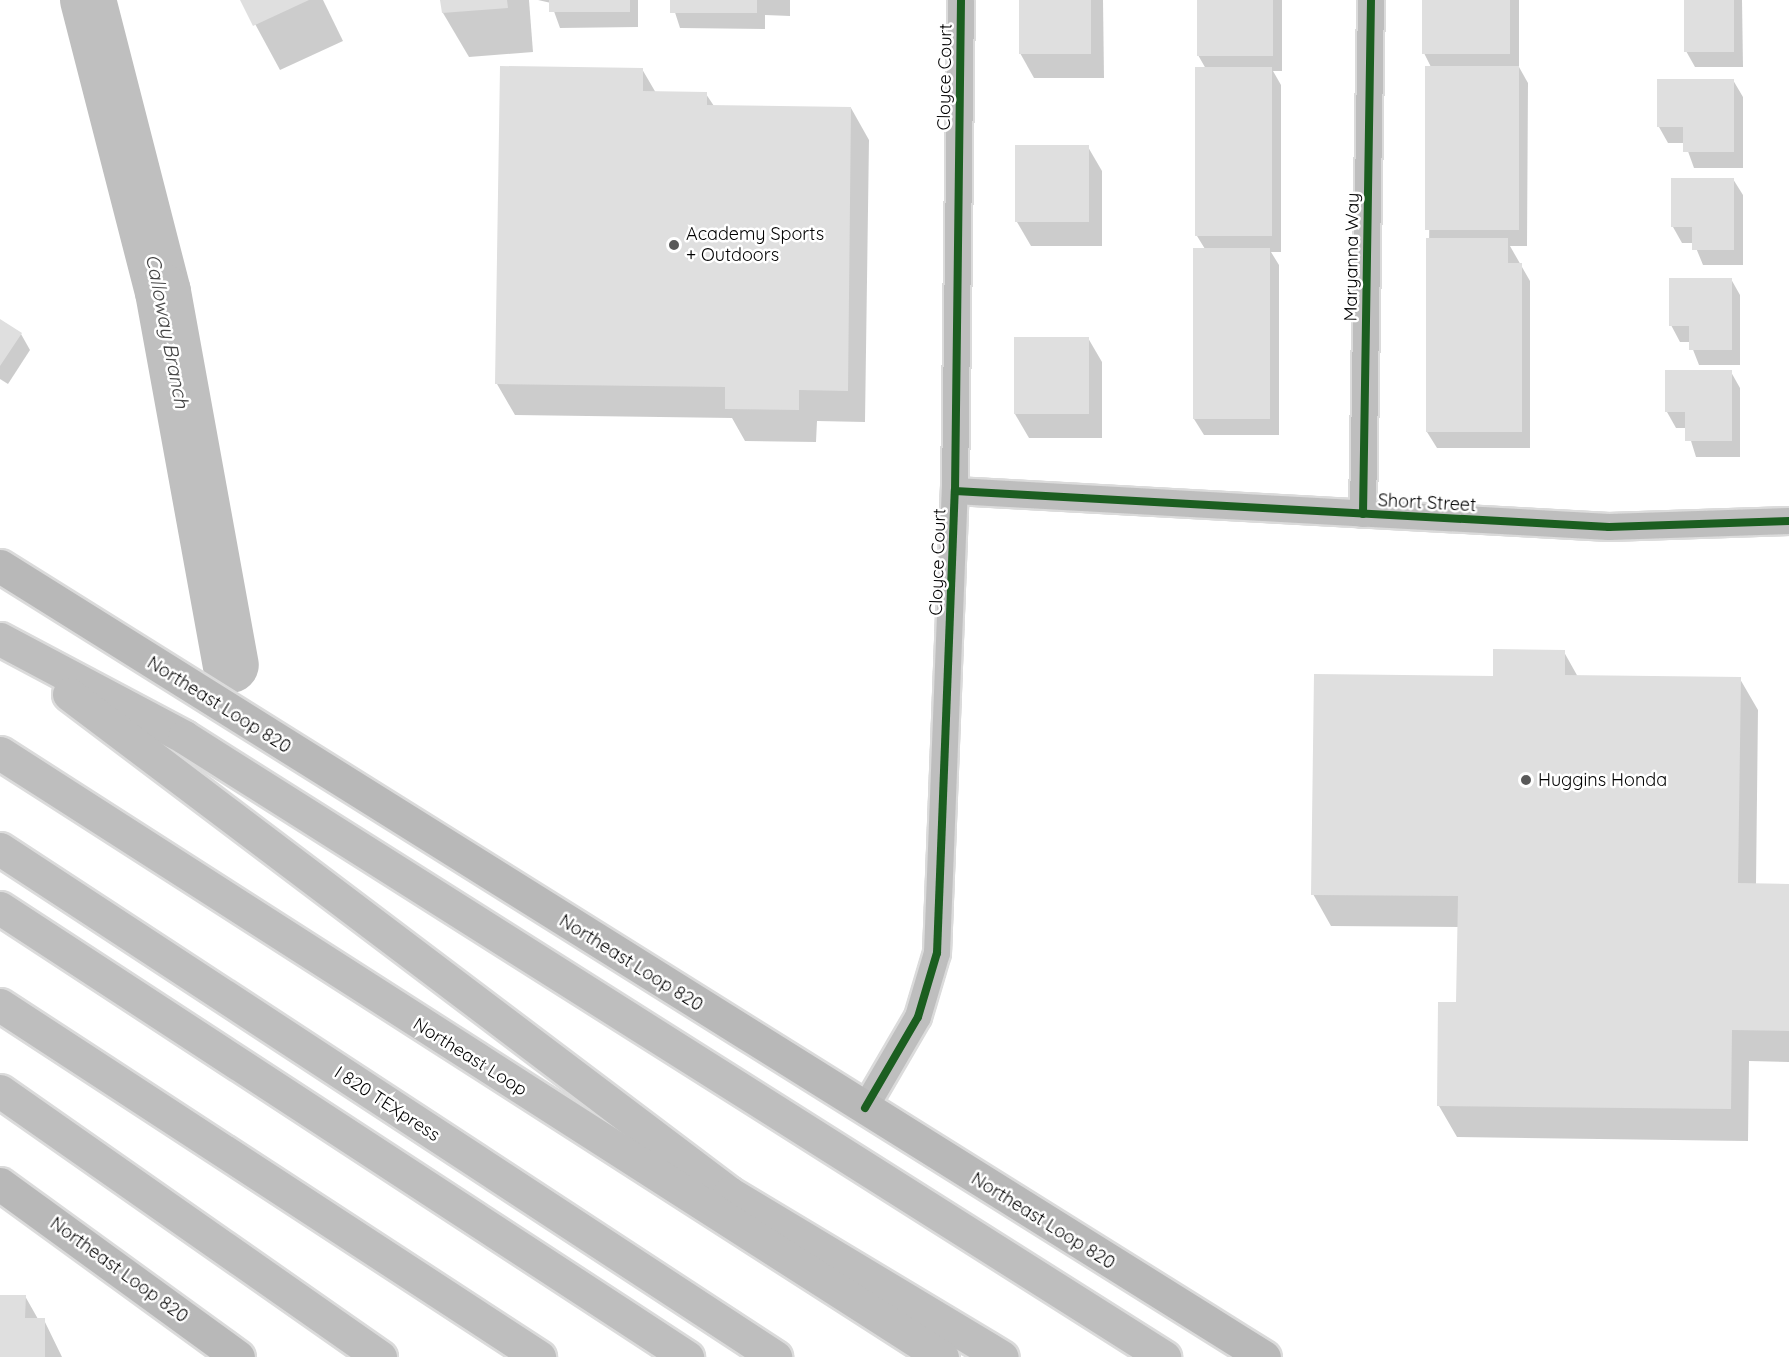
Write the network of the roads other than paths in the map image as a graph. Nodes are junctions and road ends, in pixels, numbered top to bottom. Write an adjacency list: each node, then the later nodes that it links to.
1 (961, 0): 3 (street, Cloyce Court)
2 (1371, 0): 4 (street, Maryanna Way)
3 (955, 491): 4 (street, Short Street); 13 (street, Cloyce Court)
4 (1363, 514): 5 (street, Short Street)
5 (1789, 521)
6 (0, 566): 13 (main road, Northeast Loop 820)
7 (0, 641): 21 (highway); 22 (highway)
8 (0, 753): 20 (highway, Northeast Loop)
9 (0, 849): 19 (highway, I 820 TEXpress)
10 (0, 908): 18 (highway)
11 (0, 1005): 17 (highway)
12 (0, 1091): 16 (highway)
13 (865, 1108): 23 (main road, Northeast Loop 820)
14 (0, 1184): 15 (main road, Northeast Loop 820)
15 (238, 1357)
16 (380, 1357)
17 (539, 1357)
18 (687, 1357)
19 (775, 1357)
20 (942, 1357)
21 (1002, 1357)
22 (1164, 1357)
23 (1264, 1357)

